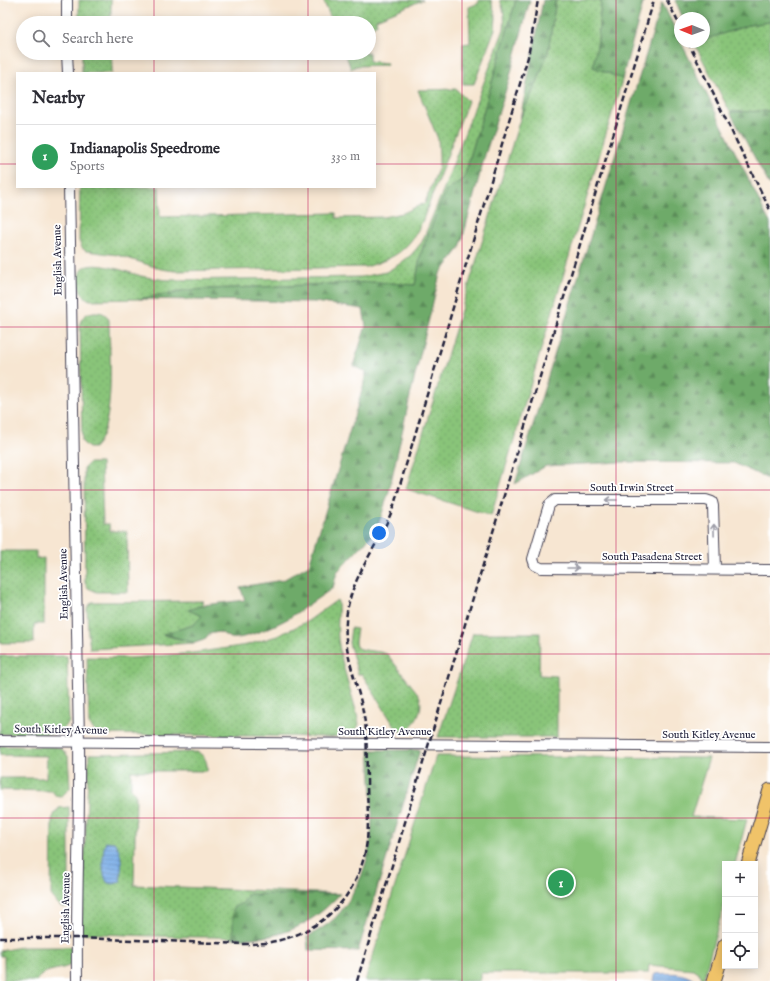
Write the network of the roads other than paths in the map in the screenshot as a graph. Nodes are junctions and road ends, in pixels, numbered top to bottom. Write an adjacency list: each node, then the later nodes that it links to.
1 (67, 0): 2 (street)
2 (67, 16)
3 (68, 60): 4 (street)
4 (68, 72)
5 (69, 188): 10 (street, English Avenue)
6 (535, 565): 7 (street, South Pasadena Street, one-way to 7); 7 (street, South Irwin Street, one-way to 6)
7 (715, 569): 8 (street, South Pasadena Street)
8 (770, 570)
9 (0, 741): 10 (street, South Kitley Avenue)
10 (79, 742): 11 (street, South Kitley Avenue); 15 (street, English Avenue)
11 (770, 747)
12 (770, 790): 13 (main road)
13 (749, 861)
14 (722, 955): 16 (main road)
15 (77, 981)
16 (714, 981)

